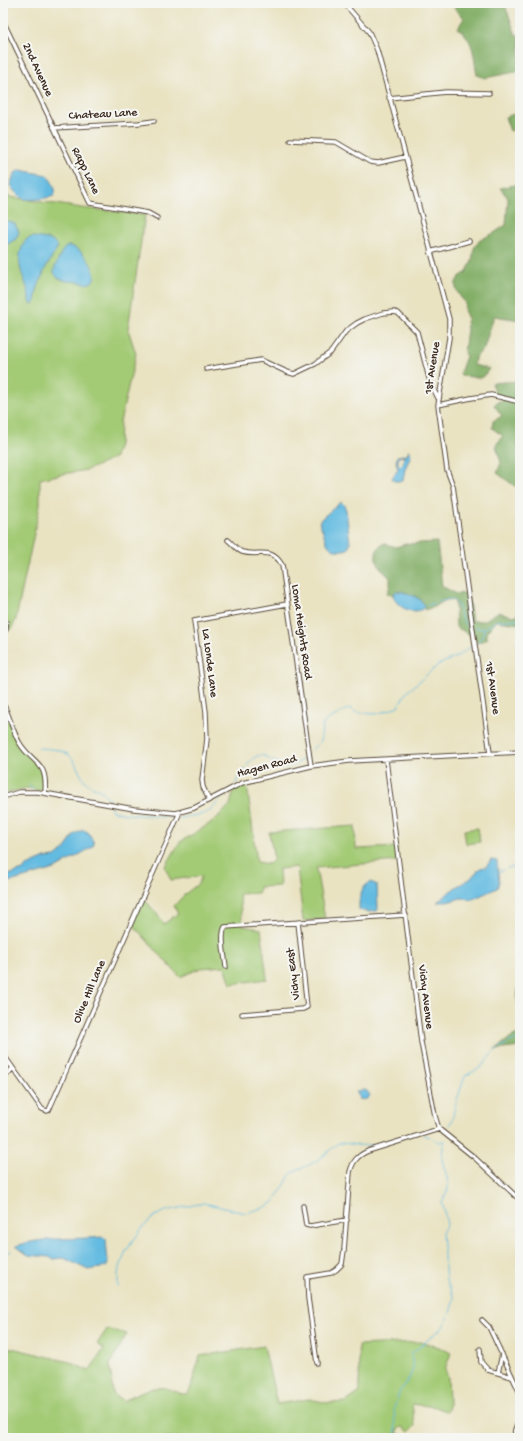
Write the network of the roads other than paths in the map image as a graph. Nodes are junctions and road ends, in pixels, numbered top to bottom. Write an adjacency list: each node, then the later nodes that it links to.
1 (344, 3): 4 (street, 1st Avenue)
2 (3, 23): 6 (street, 2nd Avenue)
3 (489, 93): 4 (street)
4 (389, 98): 8 (street, 1st Avenue)
5 (154, 121): 6 (street, Chateau Lane)
6 (54, 128): 9 (street, Rapp Lane)
7 (290, 140): 8 (street)
8 (405, 157): 11 (street, 1st Avenue)
9 (157, 218)
10 (469, 241): 11 (street)
11 (430, 252): 13 (street, 1st Avenue)
12 (206, 369): 13 (street)
13 (438, 398): 15 (street, 1st Avenue)
14 (520, 402): 15 (street)
15 (438, 405): 22 (street, 1st Avenue)
16 (228, 540): 17 (street, Loma Heights Road)
17 (287, 604): 24 (street, Loma Heights Road); 27 (street, La Londe Lane)
18 (3, 616): 19 (street)
19 (3, 634)
20 (3, 704): 25 (street)
21 (520, 752): 22 (street, Hagen Road)
22 (490, 753): 23 (street, Hagen Road)
23 (386, 760): 24 (street, Hagen Road); 29 (street, Vichy Avenue)
24 (311, 766): 27 (street, Hagen Road)
25 (45, 793): 26 (street, Hagen Road); 28 (street, Hagen Road)
26 (3, 797)
27 (209, 800): 28 (street, Hagen Road)
28 (180, 812): 34 (street, Olive Hill Lane)
29 (406, 915): 30 (street); 36 (street, Vichy Avenue)
30 (298, 922): 31 (street); 32 (street, Vichy East)
31 (226, 968)
32 (242, 1014)
33 (3, 1054): 34 (street, Olive Hill Lane)
34 (13, 1068): 35 (street)
35 (3, 1079)
36 (439, 1129): 37 (street); 39 (street)
37 (520, 1200)
38 (303, 1206): 39 (street)
39 (347, 1220): 43 (street)
40 (482, 1320): 42 (street)
41 (480, 1349): 44 (street)
42 (502, 1354): 44 (street); 45 (street)
43 (317, 1363)
44 (498, 1373): 45 (street)
45 (512, 1377): 46 (street)
46 (520, 1393)
47 (520, 1421): 48 (street)
48 (517, 1438)

